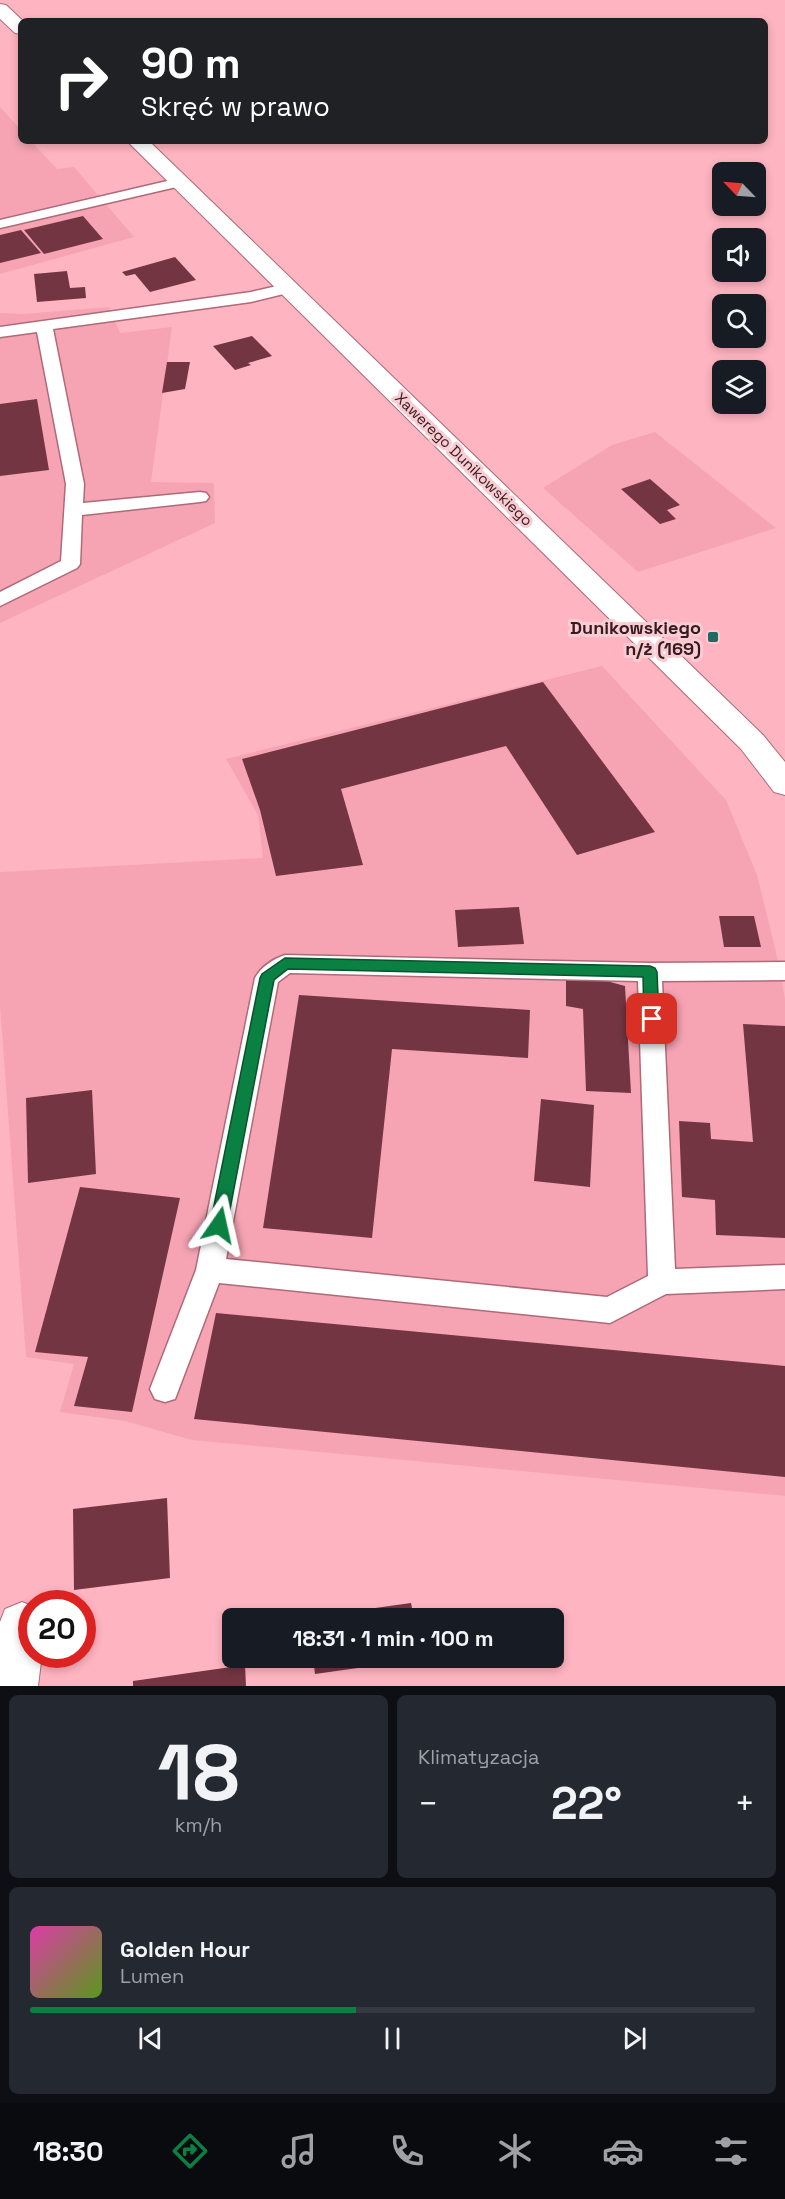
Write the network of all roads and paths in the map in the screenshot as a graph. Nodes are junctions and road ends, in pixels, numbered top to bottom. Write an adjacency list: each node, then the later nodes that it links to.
1 (0, 9): 2 (main road)
2 (18, 26)
3 (140, 144): 4 (main road, Xawerego Dunikowskiego)
4 (180, 182): 5 (lane); 6 (main road, Xawerego Dunikowskiego)
5 (0, 224)
6 (290, 288): 7 (lane); 12 (main road, Xawerego Dunikowskiego)
7 (44, 326): 8 (lane); 10 (lane)
8 (0, 332)
9 (200, 497): 10 (lane)
10 (73, 510): 11 (lane)
11 (0, 600)
12 (785, 784)
13 (785, 971): 14 (lane)
14 (650, 972): 15 (lane); 17 (lane)
15 (210, 1270): 17 (lane); 18 (lane)
16 (785, 1277): 17 (lane)
17 (662, 1282)
18 (165, 1389)
19 (18, 1656): 20 (main road)
20 (14, 1686)

